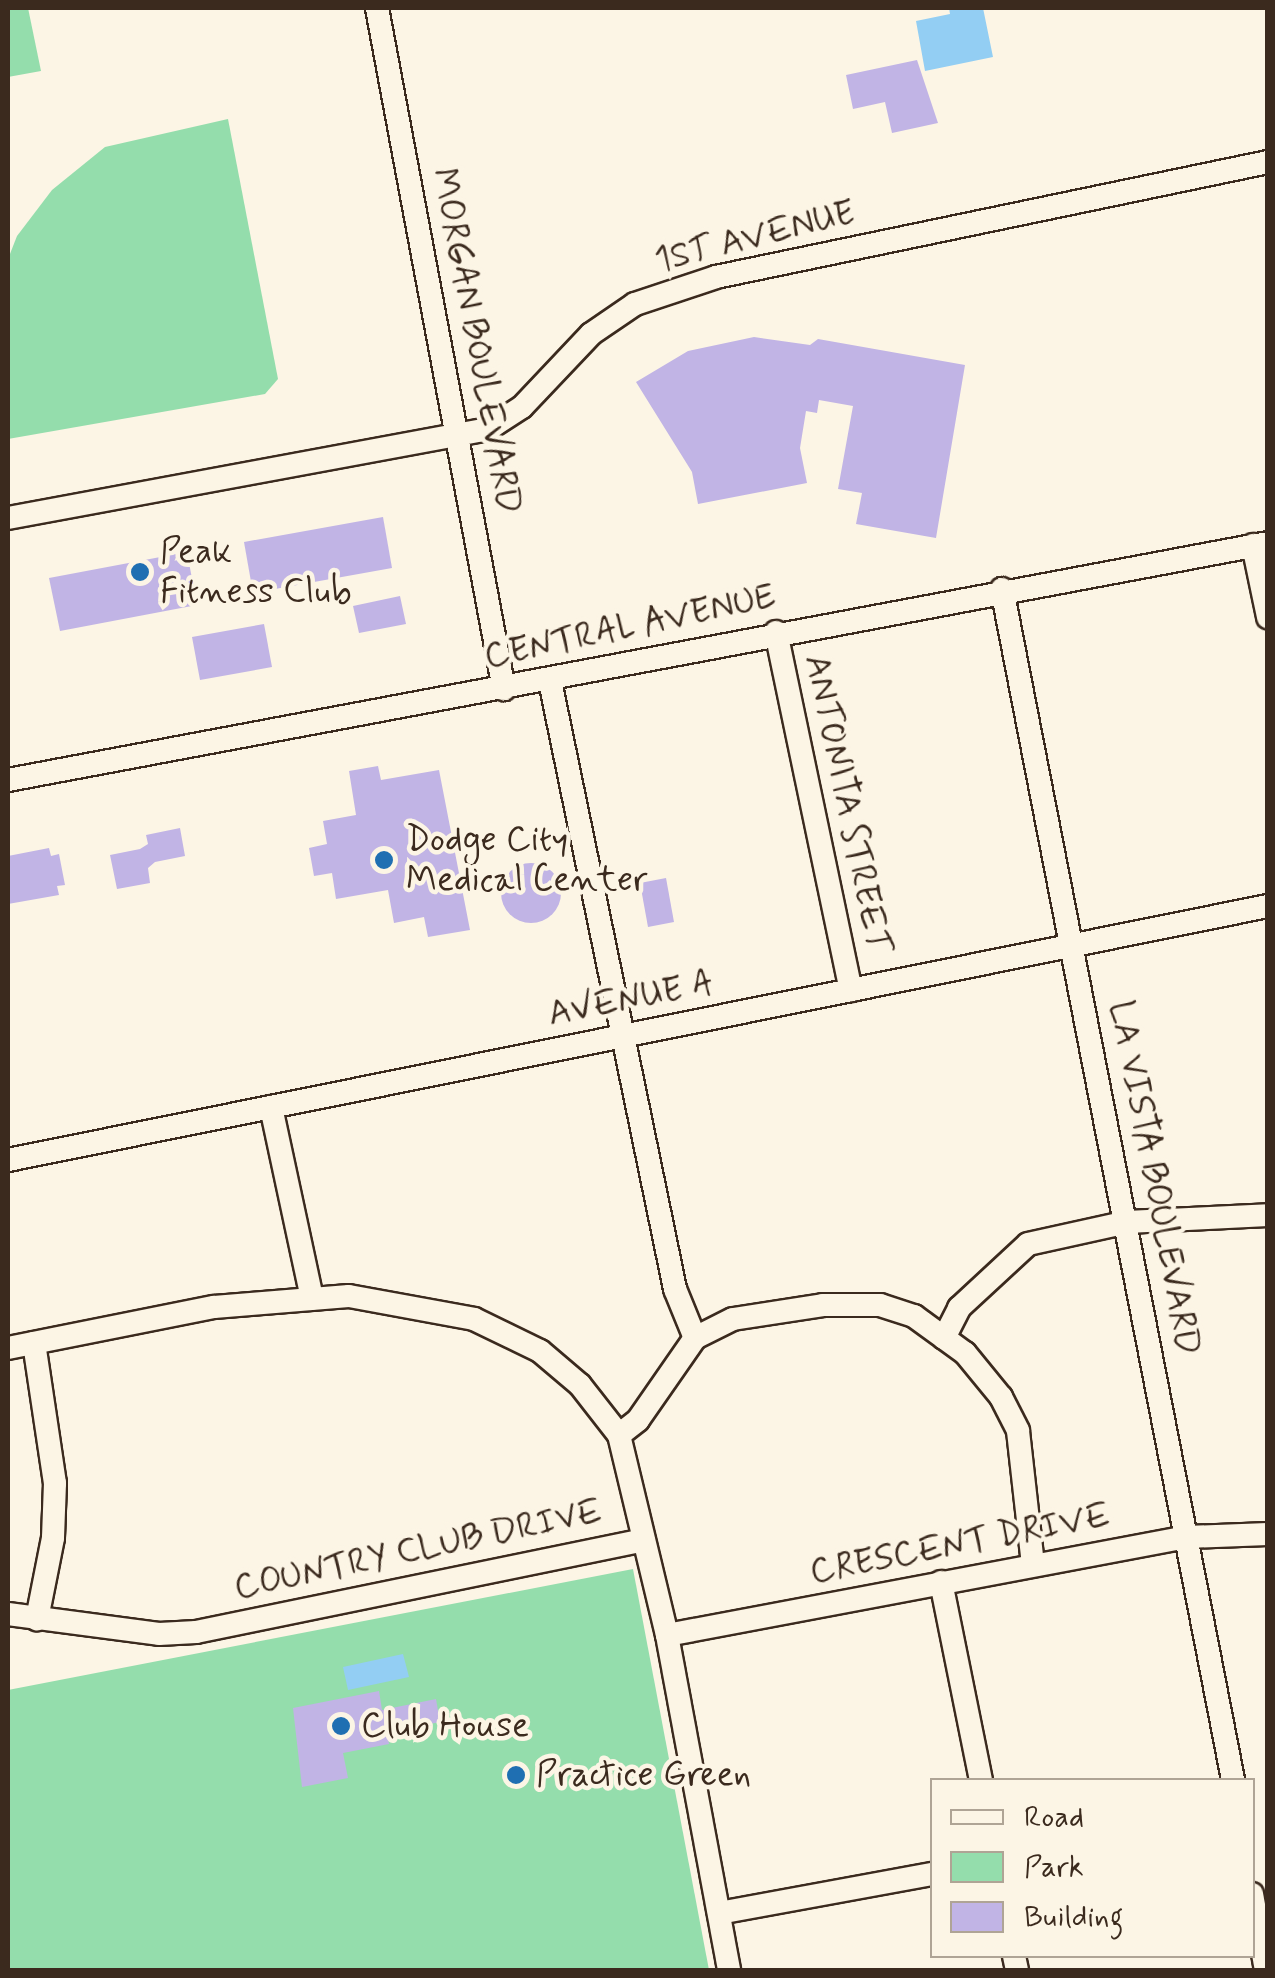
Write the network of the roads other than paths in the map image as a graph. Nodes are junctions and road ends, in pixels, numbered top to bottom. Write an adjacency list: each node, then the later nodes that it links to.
1 (377, 8): 3 (street, MORGAN BOULEVARD)
2 (1268, 162): 3 (street, 1ST AVENUE)
3 (460, 437): 4 (street, 1ST AVENUE); 10 (street, MORGAN BOULEVARD)
4 (8, 518)
5 (1260, 544): 6 (street, CENTRAL AVENUE); 7 (street)
6 (1002, 589): 8 (street, CENTRAL AVENUE); 13 (street, LA VISTA BOULEVARD)
7 (1268, 617)
8 (776, 632): 9 (street, CENTRAL AVENUE); 14 (street, ANTONITA STREET)
9 (550, 681): 10 (street, CENTRAL AVENUE); 15 (street)
10 (504, 689): 11 (street, CENTRAL AVENUE)
11 (8, 780)
12 (1268, 906): 13 (street, AVENUE A)
13 (1074, 945): 14 (street, AVENUE A); 19 (street, LA VISTA BOULEVARD)
14 (851, 990): 15 (street, AVENUE A)
15 (623, 1036): 16 (street, AVENUE A); 21 (street)
16 (271, 1107): 17 (street, AVENUE A); 20 (street)
17 (8, 1160)
18 (1268, 1216): 19 (street)
19 (1127, 1222): 22 (street); 27 (street, LA VISTA BOULEVARD)
20 (312, 1299): 23 (street); 25 (street)
21 (694, 1338): 22 (street); 25 (street)
22 (944, 1338): 29 (street)
23 (34, 1343): 24 (street); 32 (street)
24 (8, 1348)
25 (620, 1435): 28 (street)
26 (1268, 1534): 27 (street, CRESCENT DRIVE)
27 (1186, 1538): 29 (street, CRESCENT DRIVE); 35 (street, LA VISTA BOULEVARD)
28 (644, 1540): 32 (street, COUNTRY CLUB DRIVE); 33 (street, COUNTRY CLUB DRIVE)
29 (1033, 1565): 30 (street, CRESCENT DRIVE)
30 (941, 1582): 33 (street, CRESCENT DRIVE); 34 (street)
31 (8, 1614): 32 (street, COUNTRY CLUB DRIVE)
32 (37, 1619)
33 (668, 1634): 38 (street, COUNTRY CLUB DRIVE)
34 (982, 1778)
35 (1233, 1778)
36 (930, 1874): 38 (street)
37 (1255, 1910): 40 (street)
38 (719, 1914): 39 (street, COUNTRY CLUB DRIVE)
39 (729, 1970)
40 (1266, 1970)

